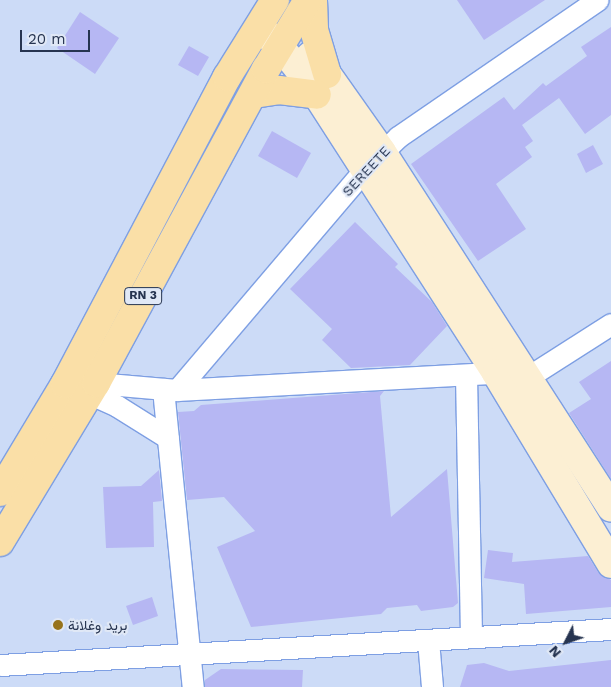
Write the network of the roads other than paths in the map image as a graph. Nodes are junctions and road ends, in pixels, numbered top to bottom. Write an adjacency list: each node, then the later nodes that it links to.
1 (275, 0): 5 (main road, RN 3)
2 (308, 0): 6 (main road, RN 3)
3 (314, 0): 7 (main road)
4 (597, 0): 9 (street, SEREETE)
5 (258, 25): 6 (main road); 14 (main road, RN 3)
6 (282, 42): 7 (main road); 8 (main road, RN 3)
7 (322, 84): 8 (main road); 9 (main road)
8 (254, 94): 14 (main road, RN 3)
9 (373, 161): 11 (main road); 13 (main road); 15 (street, SEREETE)
10 (611, 324): 13 (street)
11 (496, 373): 12 (street); 20 (main road)
12 (466, 375): 15 (street); 22 (street)
13 (528, 377): 18 (main road)
14 (84, 387): 15 (street); 16 (street); 17 (main road, RN 3); 19 (main road, RN 3)
15 (170, 390): 16 (street)
16 (168, 438): 24 (street)
17 (0, 492)
18 (611, 508)
19 (0, 542)
20 (611, 564)
21 (611, 629): 22 (street)
22 (471, 637): 23 (street)
23 (428, 640): 24 (street); 27 (street)
24 (190, 654): 25 (street); 26 (street)
25 (0, 665)
26 (193, 687)
27 (432, 687)

